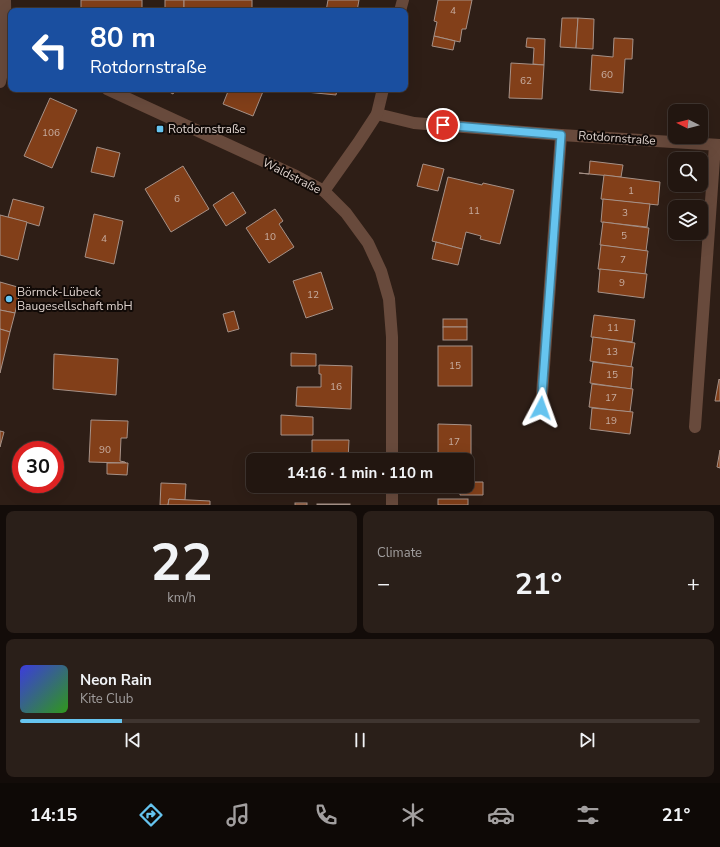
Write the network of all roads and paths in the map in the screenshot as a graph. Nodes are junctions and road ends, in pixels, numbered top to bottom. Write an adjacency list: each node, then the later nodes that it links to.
1 (5, 0): 2 (street)
2 (8, 40)
3 (8, 56): 4 (street)
4 (0, 82)
5 (114, 92): 10 (street, Waldstraße)
6 (382, 92): 7 (street)
7 (377, 114): 8 (street, Rotdornstraße); 10 (street)
8 (561, 135): 9 (street, Rotdornstraße); 11 (street)
9 (717, 145): 12 (street, Rotdornstraße)
10 (324, 191): 13 (street, Waldstraße)
11 (541, 408)
12 (695, 427)
13 (392, 453)
14 (392, 493): 15 (street)
15 (392, 505)

